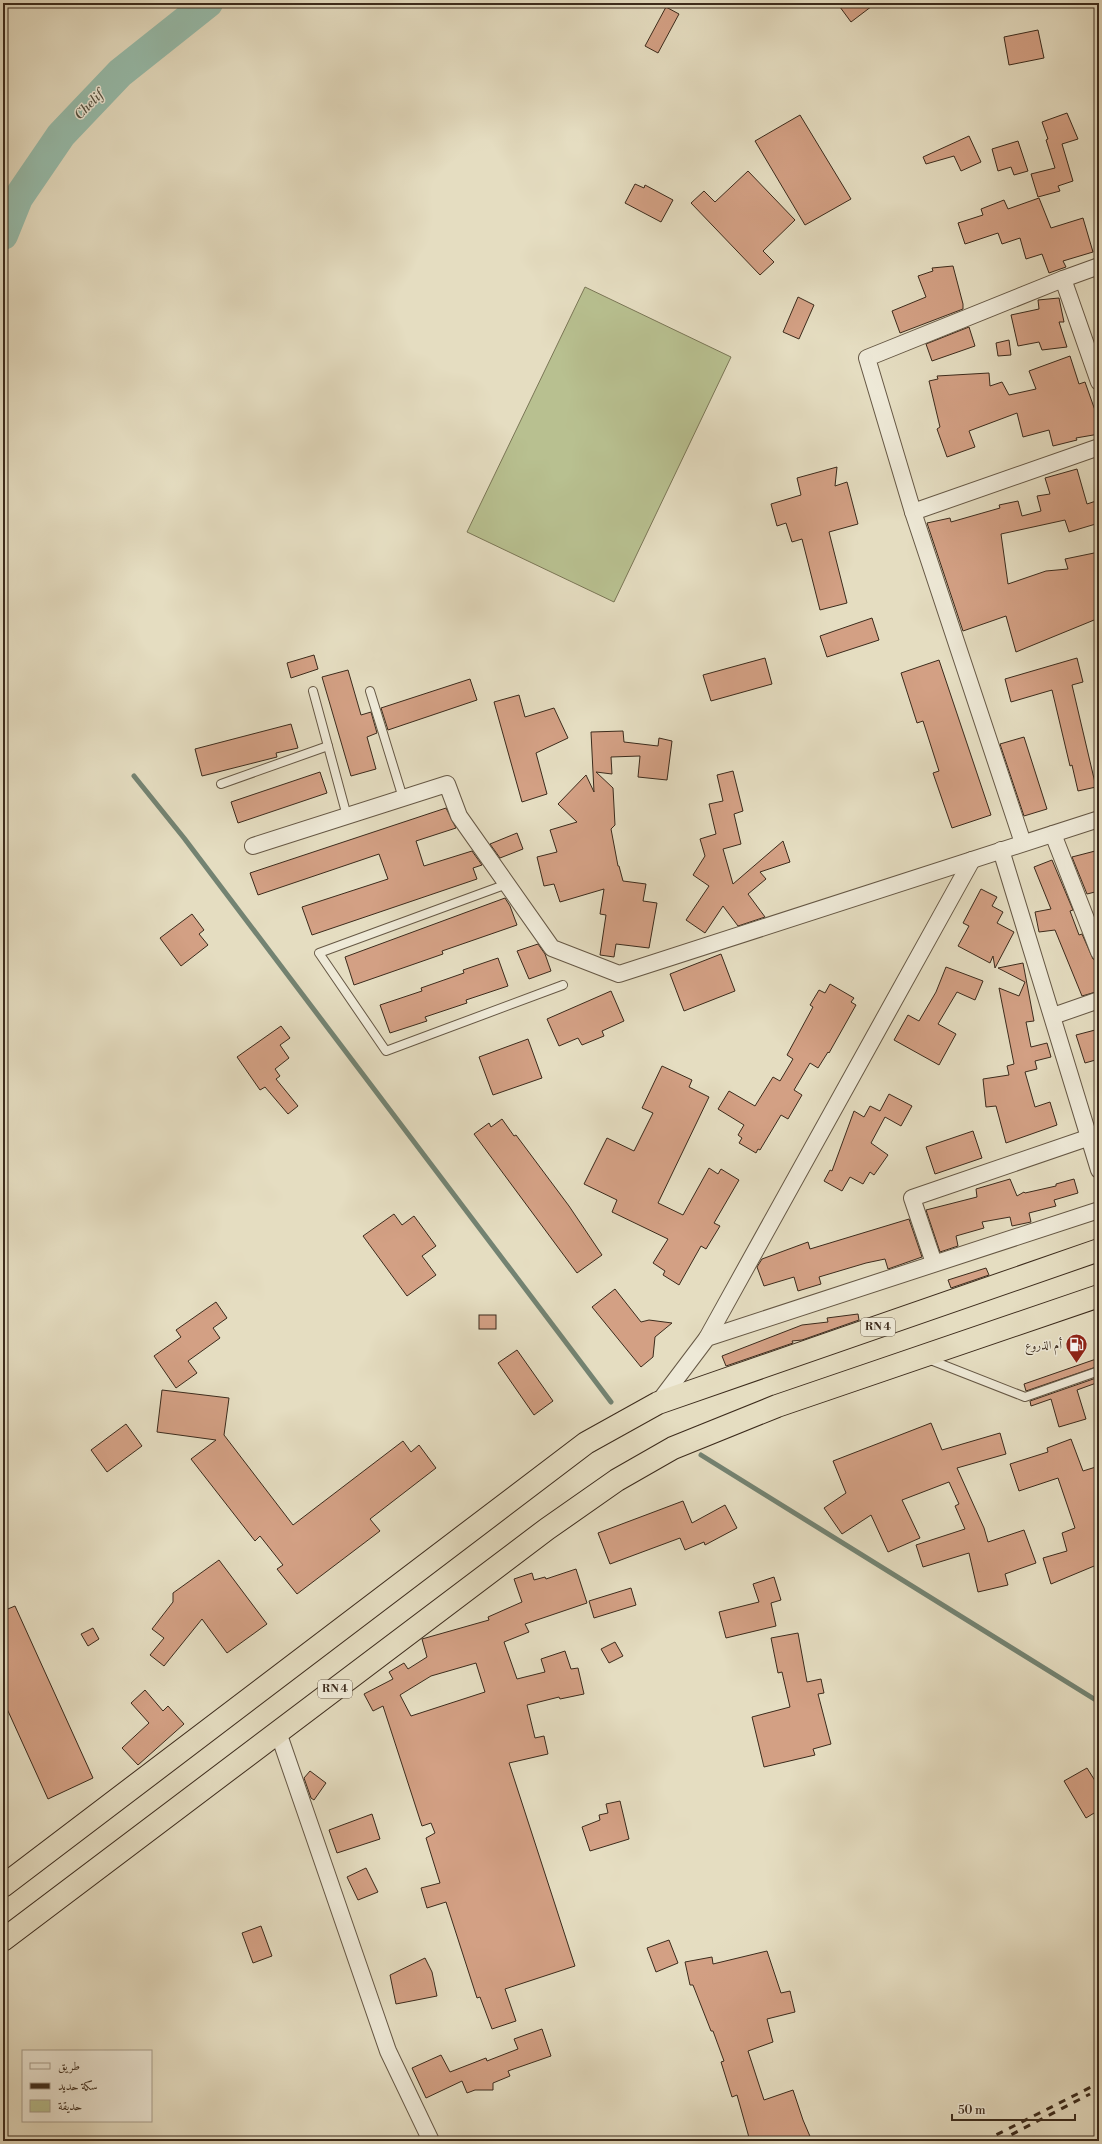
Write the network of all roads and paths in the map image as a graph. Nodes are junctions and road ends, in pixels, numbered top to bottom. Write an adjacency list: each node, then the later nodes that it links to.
1 (1099, 266): 2 (street)
2 (1063, 278): 3 (street); 5 (street)
3 (1099, 382)
4 (1099, 447): 5 (street)
5 (913, 512): 14 (street)
6 (370, 691): 10 (lane)
7 (313, 692): 8 (lane)
8 (328, 746): 9 (lane); 11 (lane)
9 (221, 784)
10 (402, 798): 11 (street); 18 (street)
11 (347, 816): 15 (street)
12 (1099, 819): 13 (street)
13 (1053, 834): 14 (street); 19 (street)
14 (1023, 843): 16 (street)
15 (253, 846)
16 (1001, 850): 17 (street); 22 (street)
17 (972, 860): 18 (street); 29 (street)
18 (507, 884): 20 (lane)
19 (1099, 952)
20 (563, 984)
21 (1099, 1000): 22 (street)
22 (1053, 1016): 23 (street)
23 (1094, 1136): 24 (street); 27 (street)
24 (1099, 1170)
25 (1099, 1210): 27 (street)
26 (1099, 1250): 32 (highway, RN 4)
27 (934, 1263): 29 (street)
28 (1099, 1296): 30 (highway, RN 4)
29 (707, 1338): 32 (street)
30 (922, 1356): 31 (lane); 33 (highway, RN 4)
31 (1099, 1371)
32 (658, 1404): 34 (highway, RN 4)
33 (278, 1732): 35 (highway, RN 4); 36 (street)
34 (3, 1886)
35 (3, 1940)
36 (431, 2141)

